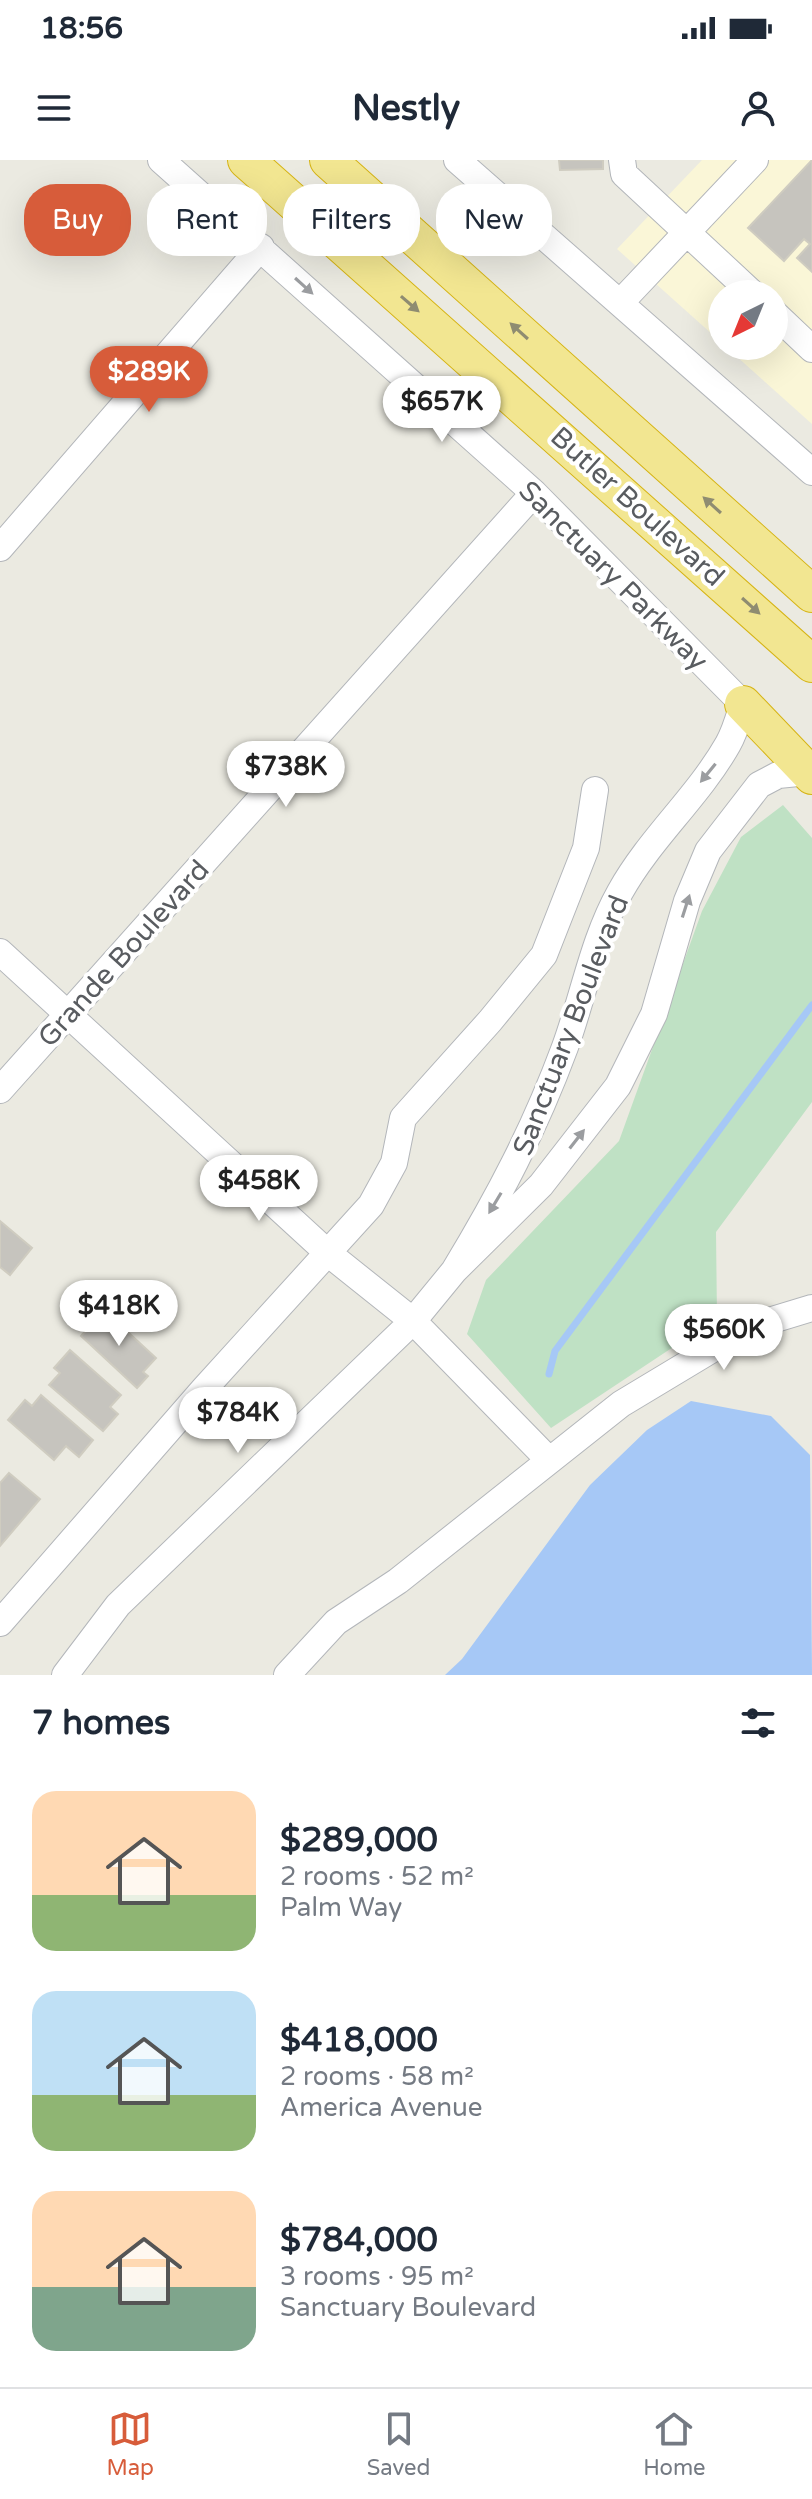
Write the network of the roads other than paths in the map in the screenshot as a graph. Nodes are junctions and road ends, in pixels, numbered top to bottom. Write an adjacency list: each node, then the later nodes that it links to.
1 (161, 160): 7 (street, Sanctuary Parkway)
2 (246, 160): 19 (highway, Butler Boulevard, one-way to 19)
3 (328, 160): 18 (highway, Butler Boulevard, one-way to 3)
4 (457, 160): 12 (street)
5 (622, 160): 8 (street)
6 (755, 160): 8 (street)
7 (189, 184)
8 (687, 232): 11 (street); 12 (street)
9 (267, 252): 16 (street, Sanctuary Parkway, one-way to 16)
10 (253, 256): 17 (street)
11 (738, 280)
12 (620, 303): 15 (street)
13 (788, 326): 14 (street)
14 (812, 349)
15 (812, 472)
16 (534, 493): 20 (street, Sanctuary Parkway); 24 (street, Grande Boulevard)
17 (0, 548)
18 (812, 594)
19 (812, 664)
20 (743, 704): 21 (highway); 27 (street, Sanctuary Boulevard, one-way to 27)
21 (810, 774): 27 (street, Sanctuary Boulevard, one-way to 21)
22 (595, 790): 26 (street)
23 (0, 952): 24 (street)
24 (69, 1014): 25 (street, Grande Boulevard); 26 (street)
25 (0, 1090)
26 (329, 1254): 29 (street); 31 (street)
27 (454, 1271): 29 (street, Sanctuary Boulevard)
28 (812, 1308): 30 (street)
29 (413, 1321): 30 (street); 32 (street, Sanctuary Boulevard)
30 (549, 1460): 33 (street)
31 (0, 1623)
32 (65, 1675)
33 (287, 1675)

